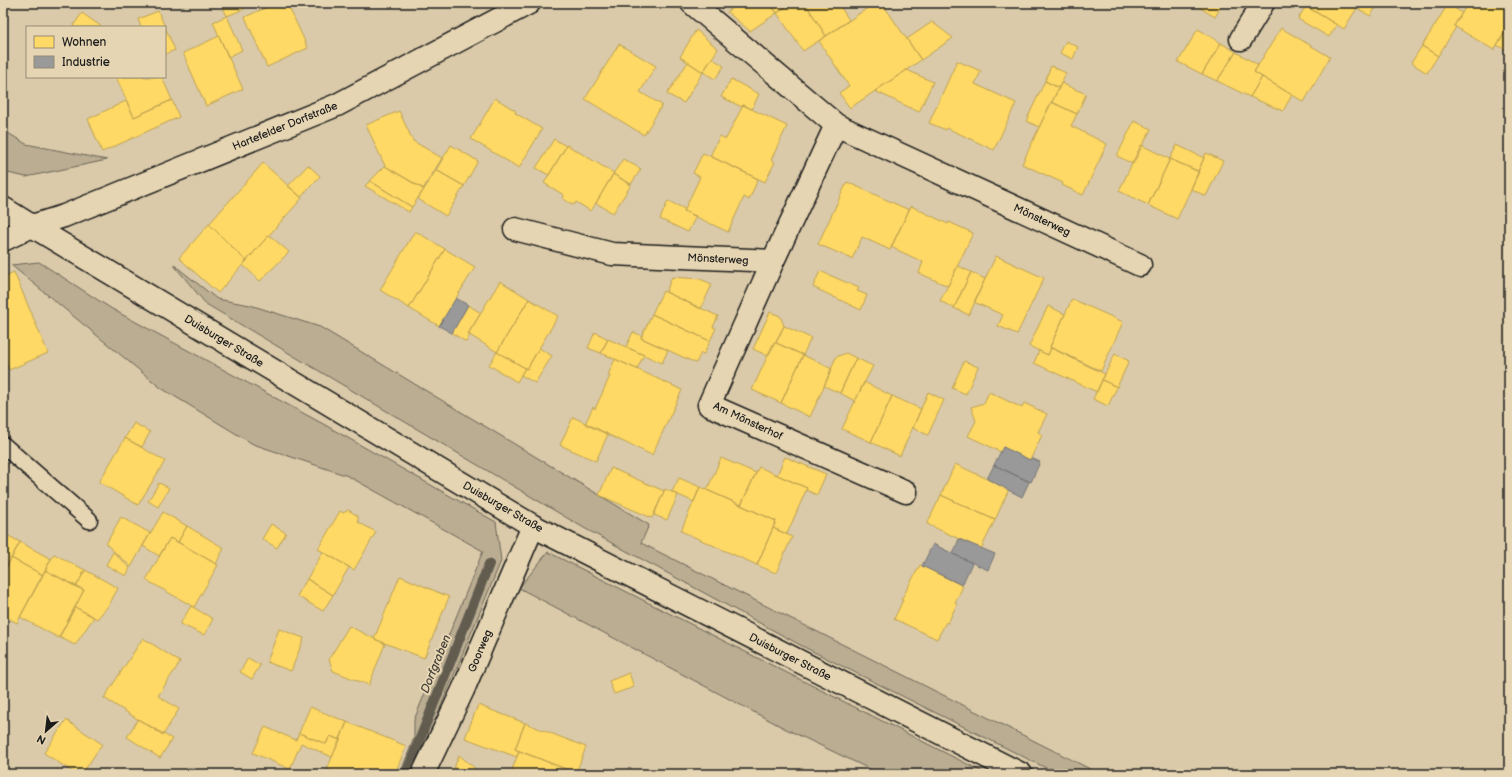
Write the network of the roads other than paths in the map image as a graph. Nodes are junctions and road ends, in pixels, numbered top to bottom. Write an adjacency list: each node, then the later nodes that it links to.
1 (529, 3): 7 (main road, Hartefelder Dorfstraße)
2 (692, 3): 5 (main road, Mönsterweg)
3 (1263, 3): 4 (main road)
4 (1241, 38)
5 (836, 125): 10 (main road); 11 (main road, Mönsterweg)
6 (3, 208): 7 (main road, Duisburger Straße)
7 (32, 226): 9 (main road, Hartefelder Dorfstraße); 15 (main road, Duisburger Straße)
8 (516, 229): 10 (main road, Mönsterweg)
9 (3, 240)
10 (773, 261): 13 (main road, Am Mönsterhof)
11 (1140, 265)
12 (3, 445): 14 (lane)
13 (906, 492)
14 (89, 520)
15 (533, 526): 16 (main road, Goorweg); 17 (main road, Duisburger Straße)
16 (423, 774)
17 (1021, 774)

